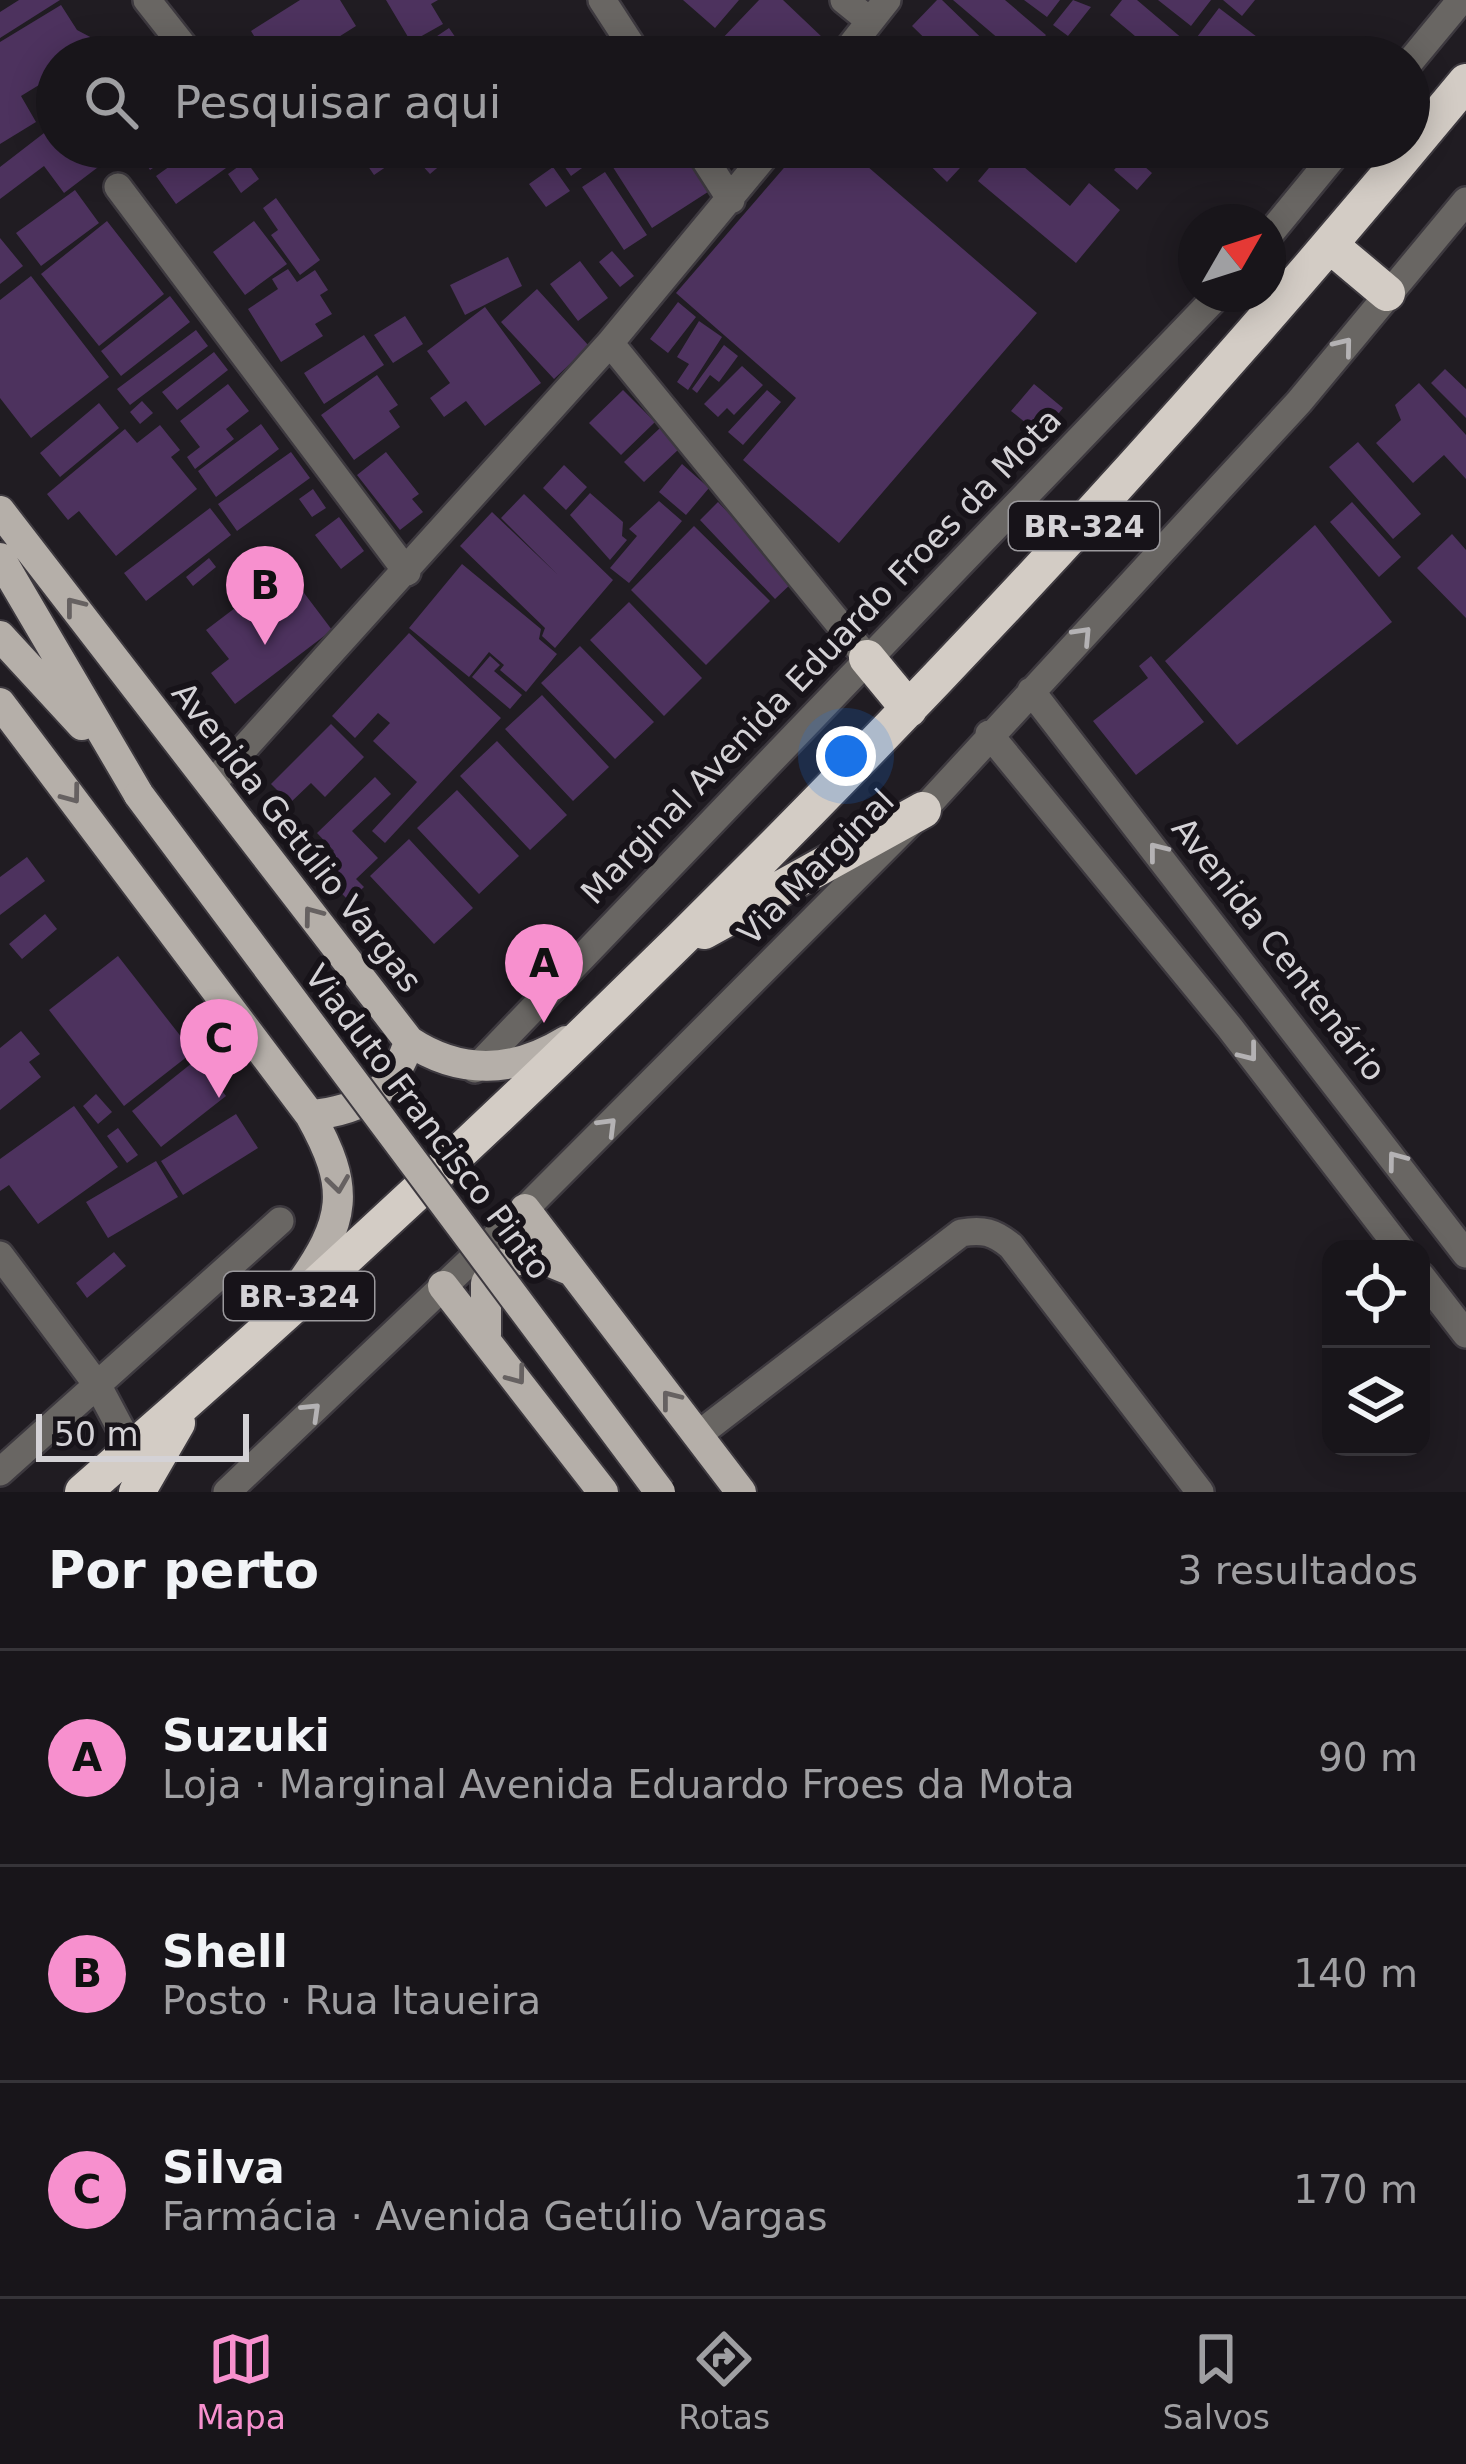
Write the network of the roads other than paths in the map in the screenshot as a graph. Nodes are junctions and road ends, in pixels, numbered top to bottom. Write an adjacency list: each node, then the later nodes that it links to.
1 (146, 0): 6 (street)
2 (602, 0): 7 (street)
3 (844, 0): 5 (street)
4 (1461, 0): 9 (street)
5 (879, 10): 8 (street)
6 (175, 36)
7 (625, 36)
8 (859, 36)
9 (1430, 38)
10 (1466, 82): 11 (highway, BR-324)
11 (1430, 125)
12 (710, 168): 17 (street)
13 (756, 168): 17 (street)
14 (1323, 168): 19 (street)
15 (1395, 168): 20 (highway, BR-324)
16 (118, 188): 26 (street)
17 (731, 200): 23 (street)
18 (1466, 201): 21 (street, Via Marginal)
19 (1286, 214)
20 (1330, 246): 21 (highway); 31 (highway, BR-324)
21 (1387, 293): 29 (street, Via Marginal, one-way to 21)
22 (1202, 312): 28 (street, Marginal Avenida Eduardo Froes da Mota)
23 (610, 343): 26 (street); 28 (street)
24 (0, 511): 33 (main road, Avenida Getúlio Vargas, one-way to 24)
25 (0, 558): 34 (main road)
26 (406, 572): 33 (street)
27 (0, 637): 34 (main road)
28 (867, 658): 31 (highway); 41 (street, Marginal Avenida Eduardo Froes da Mota)
29 (1031, 691): 32 (street, Via Marginal); 37 (street, Avenida Centenário, one-way to 29)
30 (0, 703): 42 (main road, one-way to 42)
31 (910, 710): 36 (highway, BR-324)
32 (989, 734): 35 (street, Via Marginal); 38 (street)
33 (212, 784): 40 (main road, Avenida Getúlio Vargas, one-way to 33)
34 (139, 795): 63 (main road, Viaduto Francisco Pinto, bridge)
35 (922, 810): 36 (highway); 43 (street, Via Marginal, one-way to 35)
36 (675, 946): 39 (highway, BR-324)
37 (1252, 971): 38 (street); 46 (street, Avenida Centenário, one-way to 37)
38 (1210, 1004): 45 (street, one-way to 45)
39 (601, 1019): 41 (main road); 51 (highway, BR-324)
40 (409, 1040): 41 (main road, Avenida Getúlio Vargas); 42 (main road)
41 (476, 1069)
42 (310, 1114): 51 (main road, one-way to 51)
43 (524, 1209): 48 (main road); 49 (street, Via Marginal)
44 (280, 1221): 54 (street)
45 (1393, 1240)
46 (1466, 1254)
47 (0, 1256): 54 (street)
48 (572, 1271): 53 (main road); 56 (main road, one-way to 48)
49 (443, 1286): 53 (main road); 61 (street, Via Marginal, one-way to 49)
50 (1430, 1288): 52 (street)
51 (280, 1312): 55 (highway, BR-324)
52 (1466, 1334)
53 (486, 1335): 62 (main road, one-way to 62)
54 (98, 1386): 57 (street); 58 (street)
55 (194, 1394): 57 (highway, BR-324); 60 (highway)
56 (698, 1435): 64 (main road); 65 (street)
57 (132, 1450): 59 (highway, BR-324)
58 (0, 1472)
59 (83, 1492)
60 (136, 1492)
61 (227, 1492)
62 (603, 1492)
63 (660, 1492)
64 (741, 1492)
65 (1200, 1492)

